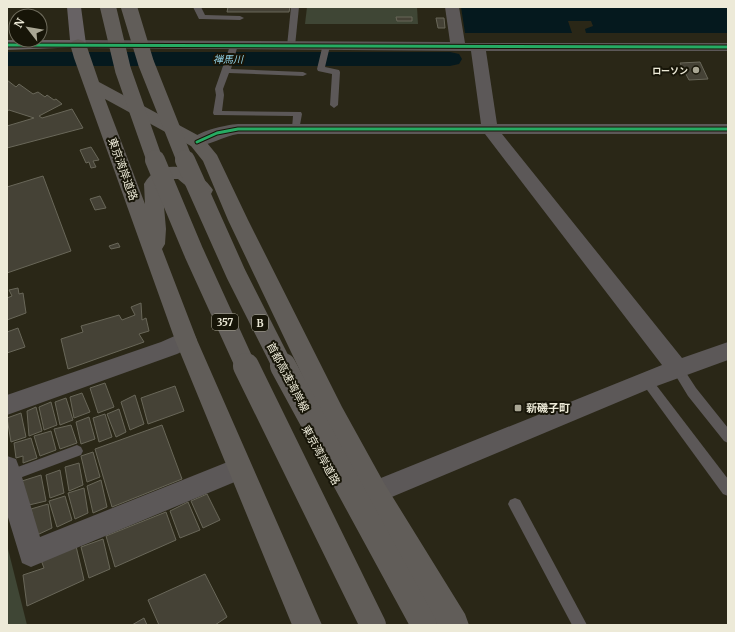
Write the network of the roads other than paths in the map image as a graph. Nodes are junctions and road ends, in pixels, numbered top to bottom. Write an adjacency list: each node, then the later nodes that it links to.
1 (74, 7): 17 (street)
2 (104, 7): 41 (highway, bridge)
3 (108, 7): 42 (highway, 357, bridge)
4 (124, 7): 43 (highway, 東京湾岸道路 / 357)
5 (129, 7): 44 (highway, 首都高速湾岸線 / B, bridge)
6 (197, 7): 9 (lane)
7 (295, 7): 12 (lane)
8 (452, 7): 14 (street)
9 (240, 18)
10 (7, 45): 17 (street)
11 (234, 46): 12 (street); 17 (street); 18 (lane)
12 (292, 46): 13 (street)
13 (326, 46): 14 (street); 21 (lane)
14 (458, 47): 15 (street)
15 (478, 47): 16 (street); 24 (street)
16 (728, 48)
17 (80, 51): 20 (highway, 東京湾岸道路)
18 (226, 71): 19 (lane); 22 (lane)
19 (303, 74)
20 (92, 84): 25 (highway, 東京湾岸道路); 27 (highway, 東京湾岸道路)
21 (334, 105)
22 (296, 128): 24 (street); 25 (street)
23 (728, 129): 24 (street)
24 (490, 130): 30 (street)
25 (197, 142): 26 (highway, 東京湾岸道路)
26 (238, 220): 27 (highway, 東京湾岸道路); 38 (highway, 東京湾岸道路)
27 (153, 253): 28 (highway, 東京湾岸道路)
28 (186, 340): 32 (street); 35 (highway, 東京湾岸道路)
29 (728, 351): 30 (street)
30 (677, 368): 31 (street); 33 (lane)
31 (646, 380): 37 (lane); 38 (street)
32 (7, 405)
33 (728, 437)
34 (77, 451): 36 (lane)
35 (240, 468): 36 (street); 40 (highway, 東京湾岸道路)
36 (8, 472)
37 (728, 490)
38 (375, 492): 45 (highway, 東京湾岸道路)
39 (515, 504): 46 (lane)
40 (308, 625)
41 (364, 625)
42 (373, 625)
43 (414, 625)
44 (424, 625)
45 (454, 625)
46 (580, 625)

